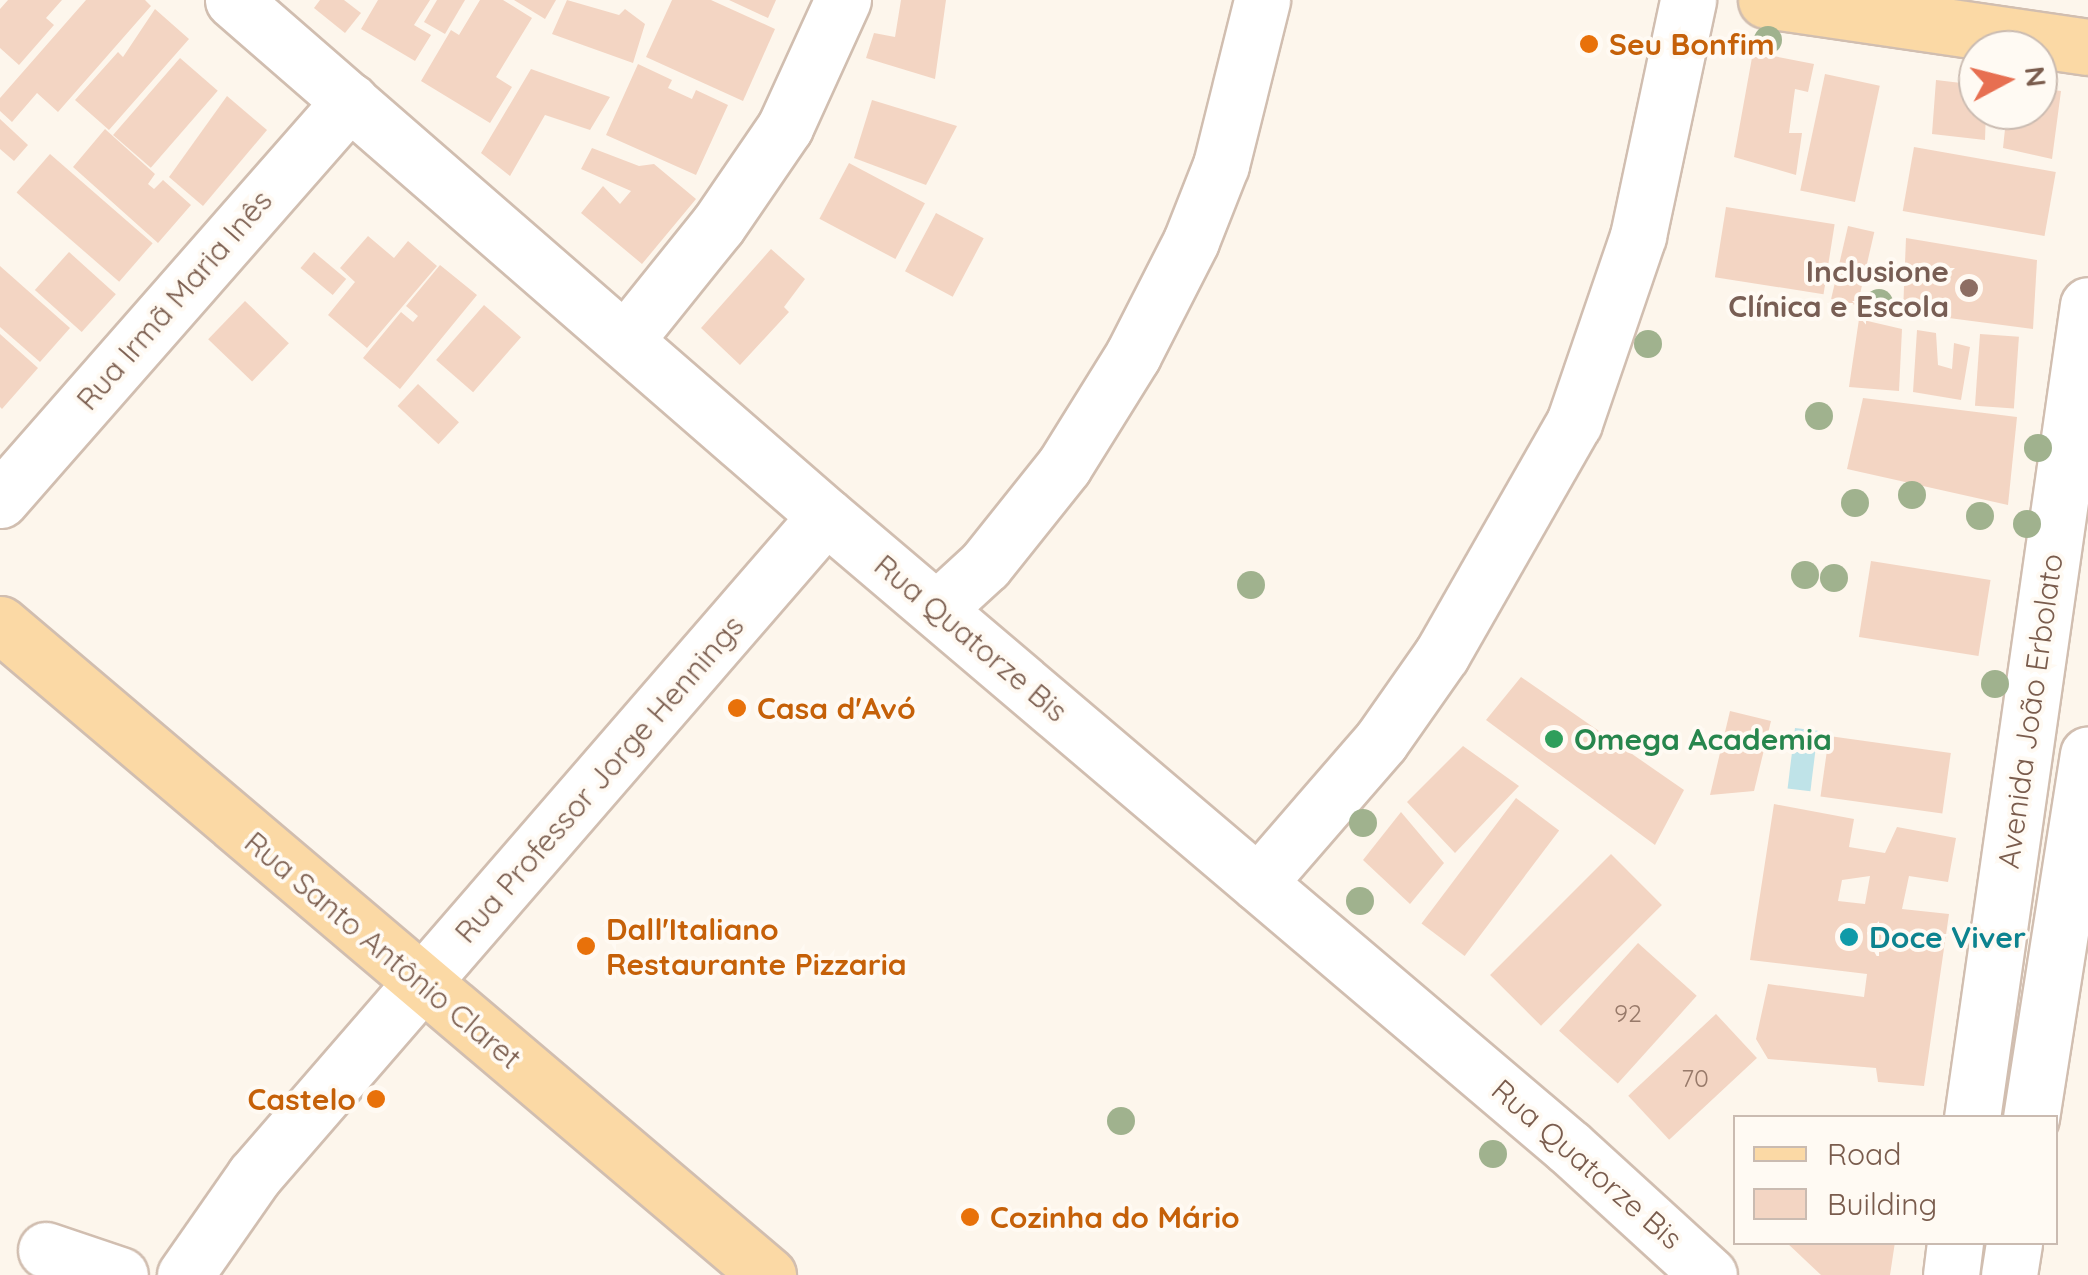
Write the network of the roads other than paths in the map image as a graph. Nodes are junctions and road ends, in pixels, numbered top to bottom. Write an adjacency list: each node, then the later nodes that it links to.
1 (233, 0): 7 (street, Rua Quatorze Bis)
2 (843, 0): 9 (street)
3 (1262, 0): 12 (street)
4 (1688, 0): 15 (street)
5 (1766, 0): 6 (main road)
6 (2088, 46)
7 (350, 100): 9 (street, Rua Quatorze Bis); 10 (street, Rua Irmã Maria Inês)
8 (2088, 305): 16 (street, Avenida João Erbolato)
9 (627, 338): 11 (street, Rua Quatorze Bis)
10 (0, 500)
11 (826, 516): 12 (street, Rua Quatorze Bis); 18 (street, Rua Professor Jorge Hennings)
12 (938, 610): 15 (street, Rua Quatorze Bis)
13 (0, 624): 18 (main road, Rua Santo Antônio Claret)
14 (2088, 754): 17 (street, Avenida João Erbolato)
15 (1258, 882): 27 (street, Rua Quatorze Bis)
16 (1996, 941): 17 (street); 19 (street, Avenida João Erbolato)
17 (2071, 962): 20 (street, Avenida João Erbolato)
18 (421, 984): 25 (street, Rua Professor Jorge Hennings); 26 (main road, Rua Santo Antônio Claret)
19 (1972, 1115)
20 (2033, 1115)
21 (1955, 1245): 28 (street)
22 (2014, 1245): 29 (street)
23 (46, 1250): 24 (street)
24 (120, 1275)
25 (184, 1275)
26 (768, 1275)
27 (1710, 1275)
28 (1950, 1275)
29 (2010, 1275)

